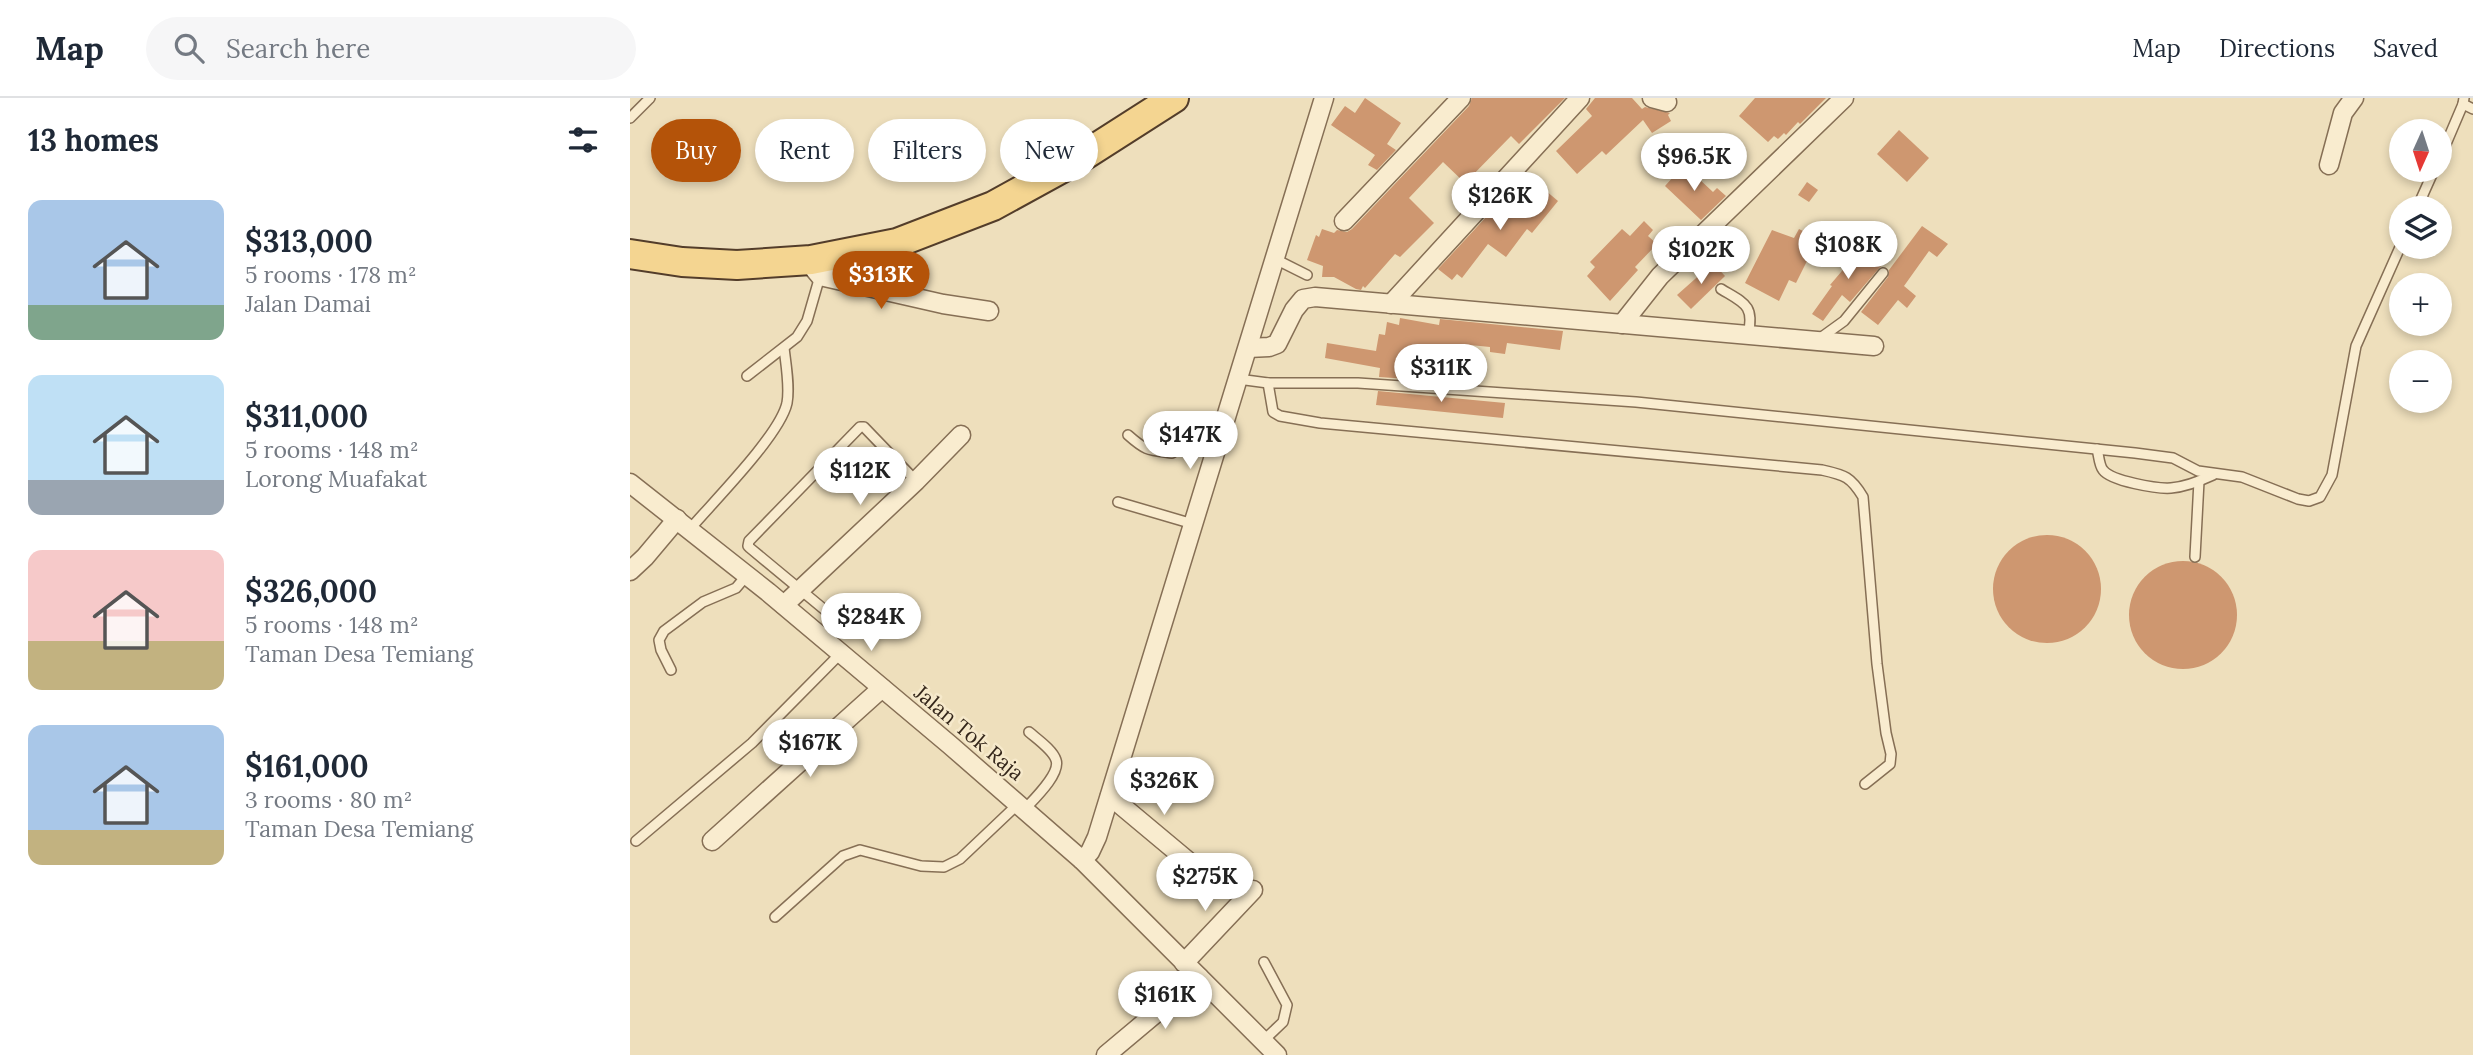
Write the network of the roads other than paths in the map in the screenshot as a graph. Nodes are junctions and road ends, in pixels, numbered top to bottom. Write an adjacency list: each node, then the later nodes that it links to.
1 (650, 98): 10 (lane)
2 (1174, 98): 17 (main road)
3 (1324, 98): 15 (street)
4 (1461, 98): 13 (street)
5 (1580, 98): 21 (street)
6 (1844, 98): 23 (street)
7 (2354, 98): 12 (street)
8 (2464, 101): 9 (lane); 11 (lane)
9 (2473, 109)
10 (630, 118)
11 (2452, 130)
12 (2329, 165)
13 (1344, 221)
14 (630, 256): 17 (main road)
15 (1275, 259): 19 (lane); 28 (street)
16 (2395, 259): 36 (lane)
17 (815, 268): 22 (street); 27 (lane)
18 (1883, 272): 25 (lane)
19 (1307, 275)
20 (1721, 289): 24 (lane)
21 (1391, 304): 23 (street); 28 (street)
22 (989, 311)
23 (1622, 324): 24 (street)
24 (1748, 335): 25 (street)
25 (1816, 341): 26 (street)
26 (1874, 346)
27 (784, 348): 29 (lane); 41 (lane)
28 (1248, 348): 30 (street)
29 (747, 376)
30 (1238, 379): 31 (lane); 34 (street)
31 (1268, 383): 35 (lane); 53 (lane)
32 (961, 435): 37 (street)
33 (1128, 435): 34 (lane)
34 (1221, 435): 42 (street)
35 (2098, 449): 36 (lane); 38 (lane)
36 (2213, 475): 38 (lane)
37 (916, 481): 46 (street); 46 (lane)
38 (2199, 481): 43 (lane)
39 (630, 483): 41 (street, Jalan Tok Raja)
40 (1118, 502): 42 (lane)
41 (684, 524): 44 (street); 45 (street, Jalan Tok Raja)
42 (1193, 524): 54 (street)
43 (2195, 557)
44 (630, 571)
45 (747, 575): 47 (street, Jalan Tok Raja); 50 (lane)
46 (800, 590): 47 (street); 48 (lane)
47 (784, 605): 49 (street, Jalan Tok Raja)
48 (849, 630)
49 (841, 653): 51 (street, Jalan Tok Raja); 56 (lane)
50 (671, 670)
51 (882, 688): 55 (street, Jalan Tok Raja); 57 (street)
52 (1029, 732): 55 (lane)
53 (1865, 784)
54 (1110, 796): 58 (street); 59 (street)
55 (1021, 807): 58 (street, Jalan Tok Raja); 61 (lane)
56 (636, 841)
57 (712, 841)
58 (1082, 860): 63 (street, Jalan Tok Raja)
59 (1195, 867)
60 (1253, 890): 63 (street)
61 (775, 917)
62 (1265, 962): 65 (lane)
63 (1184, 963): 64 (street, Jalan Tok Raja)
64 (1199, 977): 65 (street, Jalan Tok Raja); 66 (street)
65 (1263, 1041): 67 (street, Jalan Tok Raja)
66 (1106, 1055)
67 (1277, 1055)

